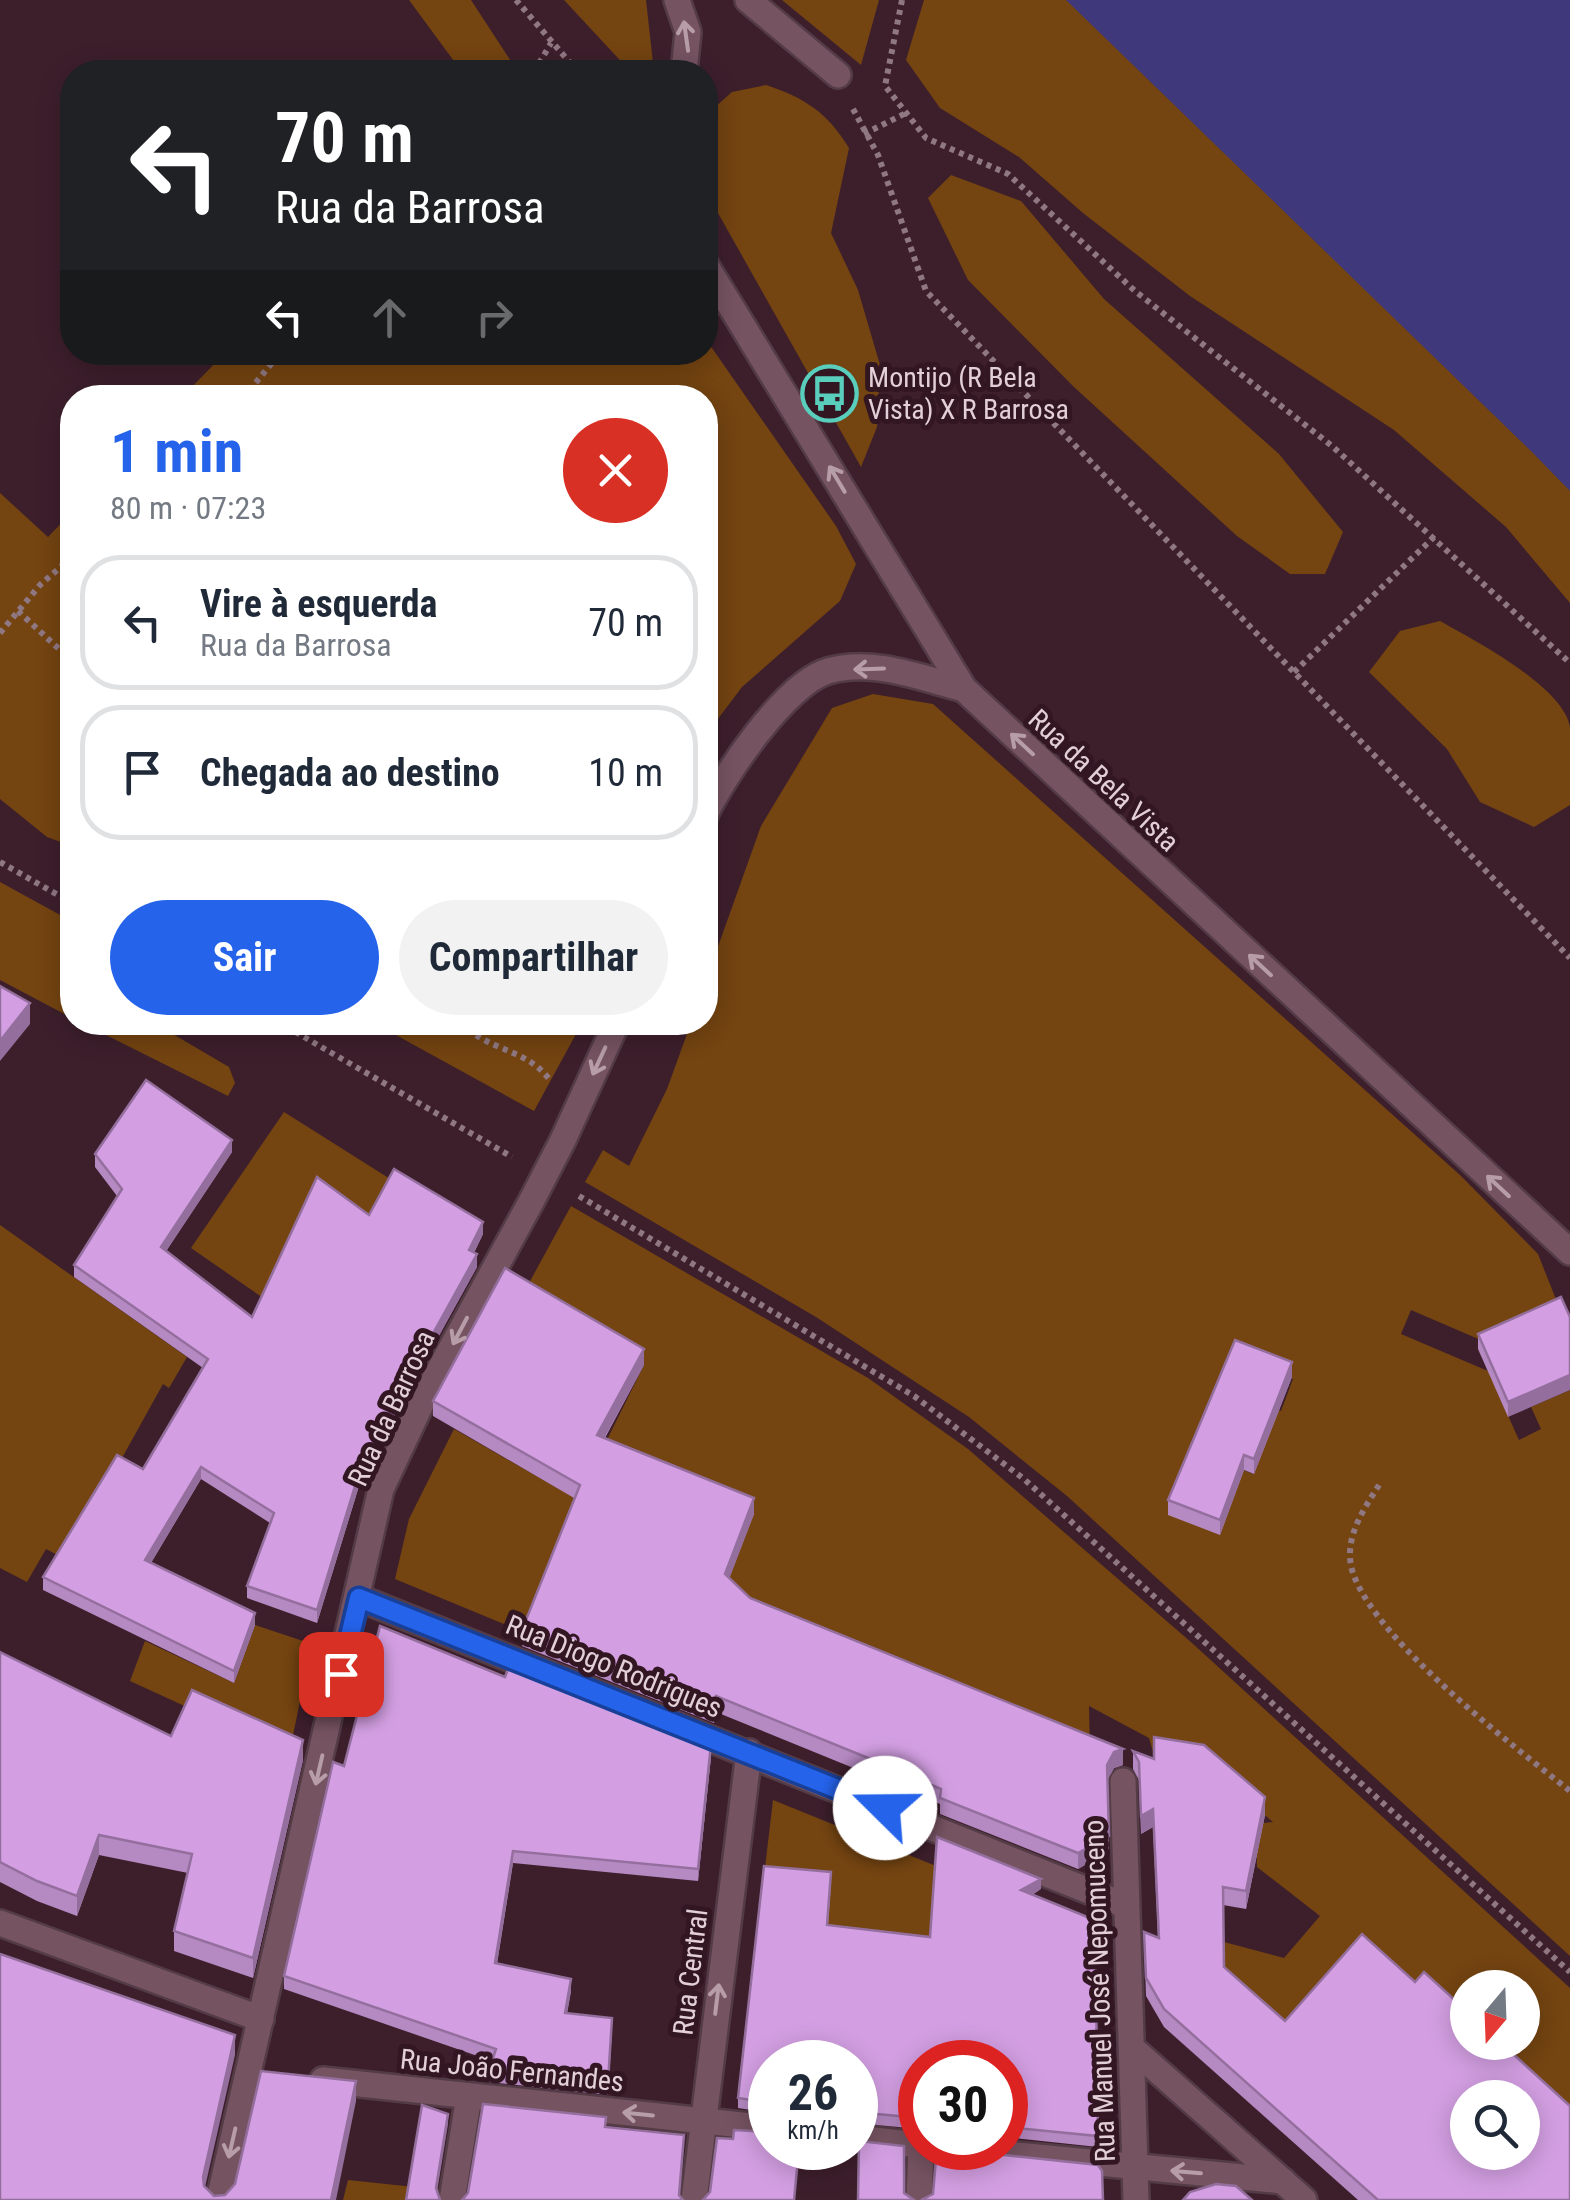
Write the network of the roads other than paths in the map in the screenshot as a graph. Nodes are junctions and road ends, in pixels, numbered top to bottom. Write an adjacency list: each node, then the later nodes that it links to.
1 (677, 0): 3 (street, one-way to 1)
2 (748, 0): 4 (street)
3 (685, 60)
4 (838, 75)
5 (718, 285): 6 (street, Rua da Bela Vista, one-way to 5)
6 (964, 689): 7 (street, one-way to 7); 9 (street, Rua da Bela Vista, one-way to 6)
7 (718, 789)
8 (612, 1035): 10 (street, Rua da Barrosa, one-way to 10, bridge)
9 (1570, 1252)
10 (359, 1598): 11 (street, Rua Diogo Rodrigues); 15 (street, Rua da Barrosa, one-way to 15)
11 (749, 1752): 13 (street, Rua Diogo Rodrigues); 19 (street, Rua Central, one-way to 11)
12 (1123, 1781): 13 (street, Rua Manuel José Nepomuceno)
13 (1124, 1905): 16 (street, Rua Manuel José Nepomuceno)
14 (0, 1923): 15 (street)
15 (261, 2018): 17 (street, Rua da Barrosa)
16 (1133, 2049): 22 (street, Rua Manuel José Nepomuceno); 24 (street)
17 (248, 2073): 18 (street, Rua João Fernandes); 25 (street, Rua da Barrosa, one-way to 25)
18 (469, 2096): 19 (street, Rua João Fernandes, one-way to 18); 26 (street)
19 (702, 2121): 20 (street, Rua João Fernandes); 27 (street, Rua Central)
20 (748, 2126)
21 (1028, 2157): 22 (street)
22 (1135, 2168): 24 (street, one-way to 22); 29 (street, Rua Manuel José Nepomuceno)
23 (920, 2170): 28 (street)
24 (1283, 2181): 30 (street)
25 (219, 2200)
26 (452, 2200)
27 (694, 2200)
28 (919, 2200)
29 (1136, 2200)
30 (1304, 2200)

